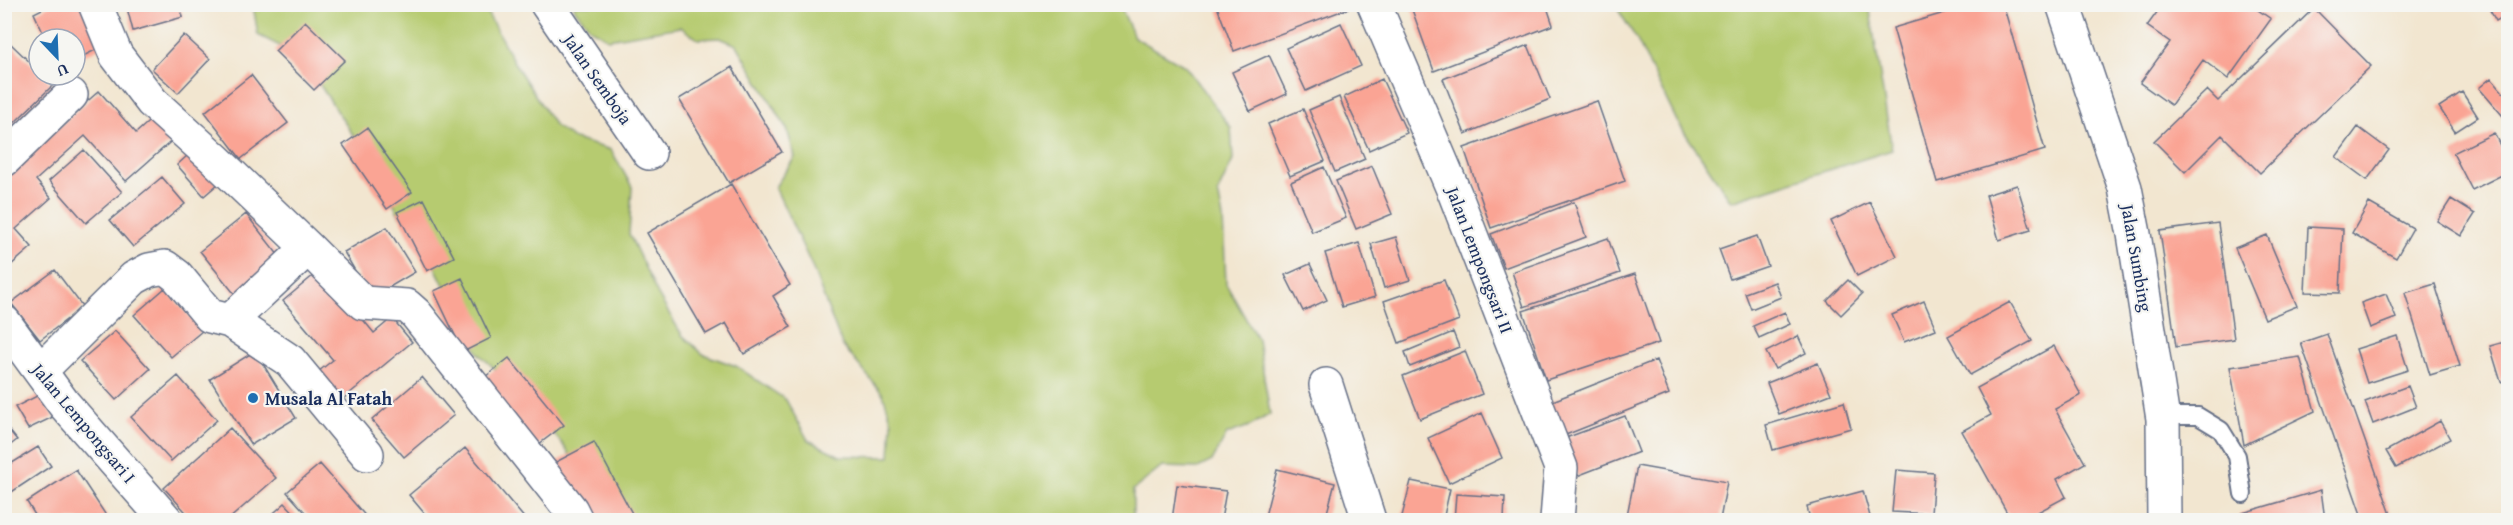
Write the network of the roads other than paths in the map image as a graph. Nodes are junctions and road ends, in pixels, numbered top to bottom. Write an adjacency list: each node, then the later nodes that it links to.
1 (95, 4): 8 (street)
2 (547, 4): 6 (street, Jalan Semboja)
3 (1374, 4): 19 (street, Jalan Lempongsari II)
4 (2063, 4): 13 (street, Jalan Sumbing)
5 (71, 94): 7 (street)
6 (649, 153)
7 (4, 160)
8 (308, 248): 9 (street); 17 (street)
9 (230, 321): 11 (street); 14 (street)
10 (4, 322): 11 (street, Jalan Lempongsari I)
11 (40, 371): 16 (street, Jalan Lempongsari I)
12 (1326, 385): 18 (street)
13 (2163, 419): 15 (lane); 20 (street, Jalan Sumbing)
14 (367, 454)
15 (2243, 495)
16 (166, 520)
17 (576, 520)
18 (1369, 520)
19 (1557, 520)
20 (2164, 520)

